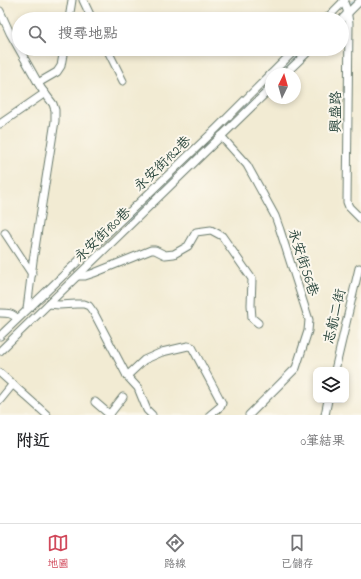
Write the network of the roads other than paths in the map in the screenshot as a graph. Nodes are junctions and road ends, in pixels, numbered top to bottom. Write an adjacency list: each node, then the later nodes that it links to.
1 (72, 0): 6 (street)
2 (83, 0): 7 (street)
3 (361, 0): 4 (street)
4 (345, 5): 8 (street)
5 (0, 11): 9 (street)
6 (70, 12)
7 (89, 12)
8 (336, 12)
9 (12, 37)
10 (23, 56): 20 (street)
11 (63, 56): 20 (street)
12 (110, 56): 19 (street)
13 (289, 56): 16 (street, 永安街182巷)
14 (304, 56): 17 (street)
15 (348, 56): 25 (street, 興盛路)
16 (277, 68)
17 (291, 68)
18 (265, 80): 31 (street, 永安街182巷)
19 (123, 81)
20 (38, 83): 21 (street)
21 (45, 93): 23 (street); 28 (street)
22 (265, 94): 24 (street, 永安街180巷)
23 (0, 124)
24 (221, 136): 29 (street, 永安街180巷); 49 (street, 永安街56巷)
25 (361, 219)
26 (5, 233): 28 (street)
27 (359, 268): 37 (street, 志航二街)
28 (32, 274): 31 (street)
29 (78, 276): 30 (street, 永安街180巷); 34 (street)
30 (48, 304): 36 (street, 永安街180巷); 39 (street)
31 (27, 309): 33 (street, 永安街182巷)
32 (0, 313): 33 (street)
33 (17, 319): 35 (street, 永安街182巷)
34 (258, 323)
35 (0, 336)
36 (0, 351)
37 (336, 367)
38 (0, 373): 40 (street)
39 (127, 376): 47 (street); 48 (street)
40 (13, 384): 42 (street); 45 (street)
41 (123, 397): 46 (street)
42 (0, 400)
43 (95, 402): 46 (street)
44 (327, 403): 50 (street)
45 (47, 415)
46 (109, 415)
47 (152, 415)
48 (210, 415)
49 (249, 415)
50 (325, 415)

